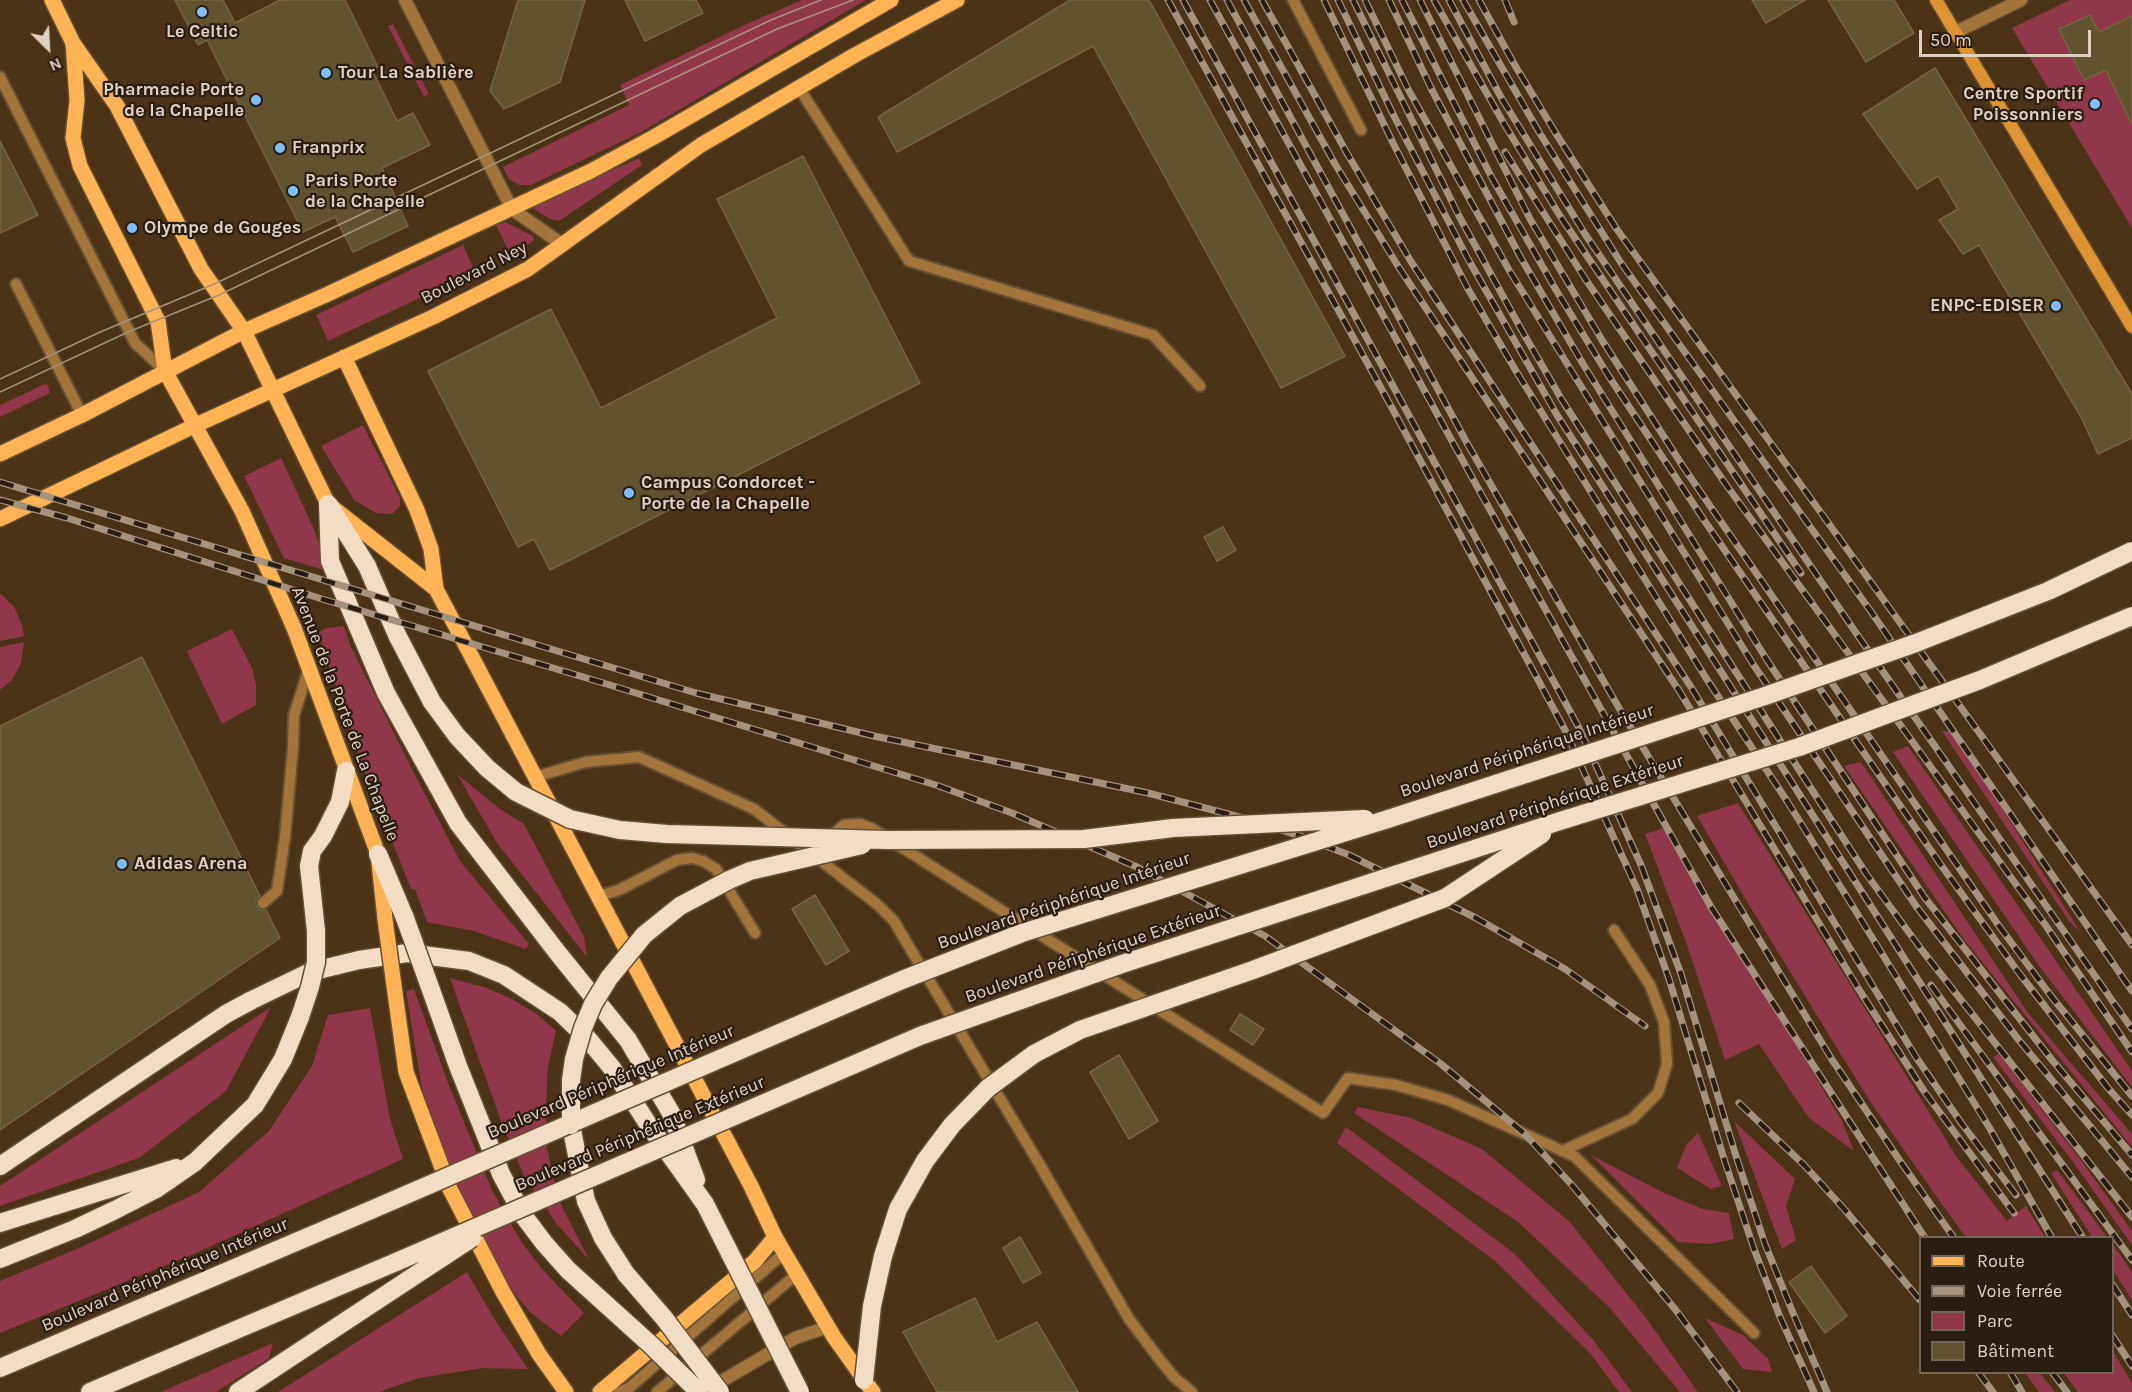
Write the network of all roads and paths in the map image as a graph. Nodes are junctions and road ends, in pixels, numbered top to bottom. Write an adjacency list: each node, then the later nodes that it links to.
1 (52, 0): 11 (main road)
2 (405, 0): 15 (street)
3 (891, 0): 15 (main road)
4 (957, 0): 9 (main road, Boulevard Ney)
5 (966, 0): 9 (main road, Boulevard Ney)
6 (1293, 0): 14 (lane)
7 (1936, 0): 10 (street)
8 (2021, 0): 10 (street)
9 (937, 12): 13 (main road, Boulevard Ney)
10 (1954, 33): 18 (street)
11 (73, 43): 19 (main road); 21 (main road)
12 (0, 76): 21 (lane)
13 (799, 88): 16 (main road, Boulevard Ney); 22 (lane)
14 (1361, 130)
15 (512, 208): 16 (street); 19 (main road)
16 (563, 245): 20 (main road, Boulevard Ney)
17 (16, 284): 24 (lane)
18 (2132, 327)
19 (244, 331): 21 (main road); 23 (main road)
20 (344, 357): 23 (main road, Boulevard Ney); 30 (main road)
21 (165, 371): 24 (main road); 25 (main road, Avenue de la Porte de La Chapelle)
22 (1200, 386)
23 (272, 389): 25 (main road, Boulevard Ney); 27 (main road)
24 (81, 414): 26 (main road)
25 (196, 425): 28 (main road, Boulevard Ney); 32 (main road, Avenue de la Porte de La Chapelle)
26 (0, 454)
27 (328, 504): 30 (main road); 37 (highway, bridge); 47 (highway)
28 (0, 519)
29 (2132, 551): 35 (highway, Boulevard Périphérique Intérieur, bridge)
30 (436, 589): 34 (main road)
31 (2132, 616): 36 (highway, Boulevard Périphérique Extérieur, bridge)
32 (309, 668): 33 (main road, Avenue de la Porte de La Chapelle); 41 (lane)
33 (346, 771): 38 (main road, Avenue de la Porte de La Chapelle); 45 (highway, bridge)
34 (535, 777): 39 (lane); 40 (main road)
35 (1388, 819): 37 (highway, bridge); 56 (highway, Boulevard Périphérique Intérieur, bridge)
36 (1560, 821): 48 (highway, Boulevard Périphérique Extérieur, bridge); 67 (highway, bridge)
37 (887, 840): 65 (highway, bridge)
38 (378, 854): 59 (main road, Avenue de la Porte de La Chapelle, bridge); 63 (highway, bridge)
39 (813, 855): 44 (lane); 69 (lane)
40 (599, 896): 43 (lane); 50 (main road)
41 (263, 903)
42 (1614, 930): 44 (lane)
43 (755, 933)
44 (1562, 1151): 55 (lane)
45 (195, 1162): 49 (highway); 52 (highway)
46 (0, 1166): 47 (highway)
47 (705, 1204): 66 (highway, bridge)
48 (512, 1212): 57 (highway, Boulevard Périphérique Extérieur, bridge); 58 (highway, bridge)
49 (0, 1223)
50 (775, 1237): 51 (main road); 60 (main road)
51 (784, 1253): 53 (main road); 61 (lane)
52 (0, 1259)
53 (797, 1274): 54 (main road); 62 (lane)
54 (831, 1332): 64 (street); 68 (main road)
55 (1754, 1333)
56 (0, 1368)
57 (90, 1392)
58 (238, 1392)
59 (566, 1392)
60 (600, 1392)
61 (619, 1392)
62 (657, 1392)
63 (699, 1392)
64 (704, 1392)
65 (720, 1392)
66 (800, 1392)
67 (867, 1392)
68 (873, 1392)
69 (1192, 1392)

